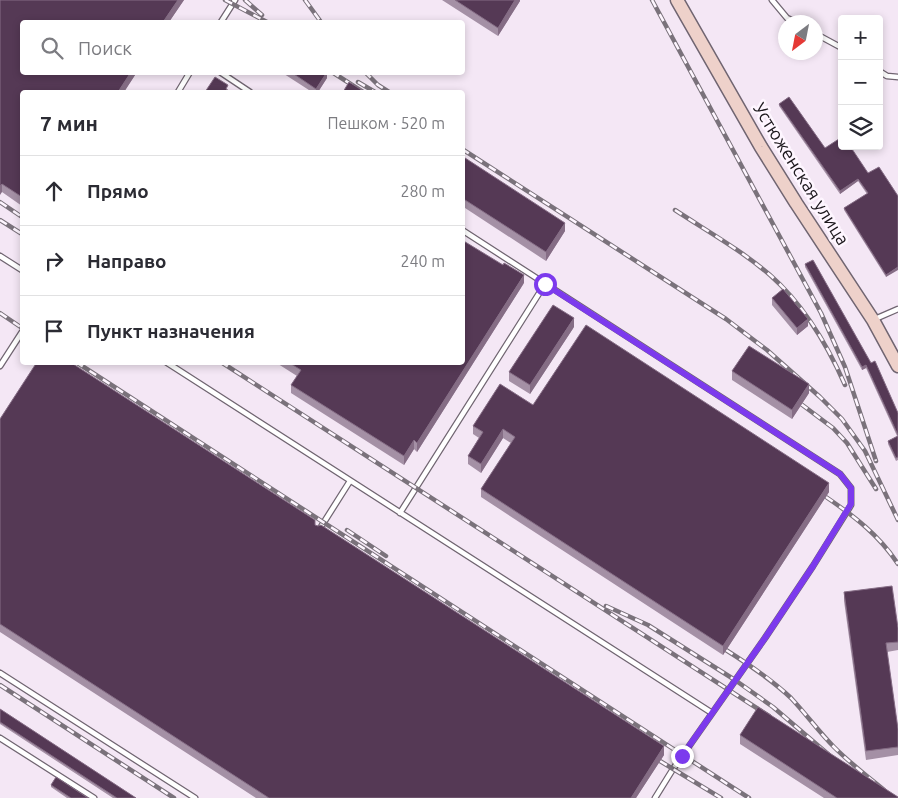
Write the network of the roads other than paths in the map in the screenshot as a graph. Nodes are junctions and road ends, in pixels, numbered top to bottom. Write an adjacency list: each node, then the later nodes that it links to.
1 (235, 0): 5 (lane)
2 (677, 0): 19 (main road, Устюженская улица)
3 (772, 0): 4 (lane)
4 (784, 15)
5 (222, 20)
6 (823, 38): 7 (lane)
7 (838, 46)
8 (883, 74): 11 (lane)
9 (188, 75): 12 (lane)
10 (224, 75): 13 (lane)
11 (898, 78)
12 (179, 90)
13 (247, 90)
14 (465, 232): 17 (lane)
15 (0, 256): 16 (lane)
16 (20, 269)
17 (545, 284): 25 (lane); 28 (lane)
18 (898, 309): 19 (lane)
19 (873, 320): 23 (main road, Устюженская улица)
20 (20, 335): 22 (lane)
21 (171, 365): 24 (lane)
22 (0, 366)
23 (898, 366)
24 (350, 481): 25 (lane); 26 (lane)
25 (400, 513): 28 (lane)
26 (318, 531)
27 (0, 673): 31 (lane)
28 (712, 713): 32 (lane)
29 (0, 738): 30 (lane)
30 (94, 798)
31 (194, 798)
32 (655, 798)

